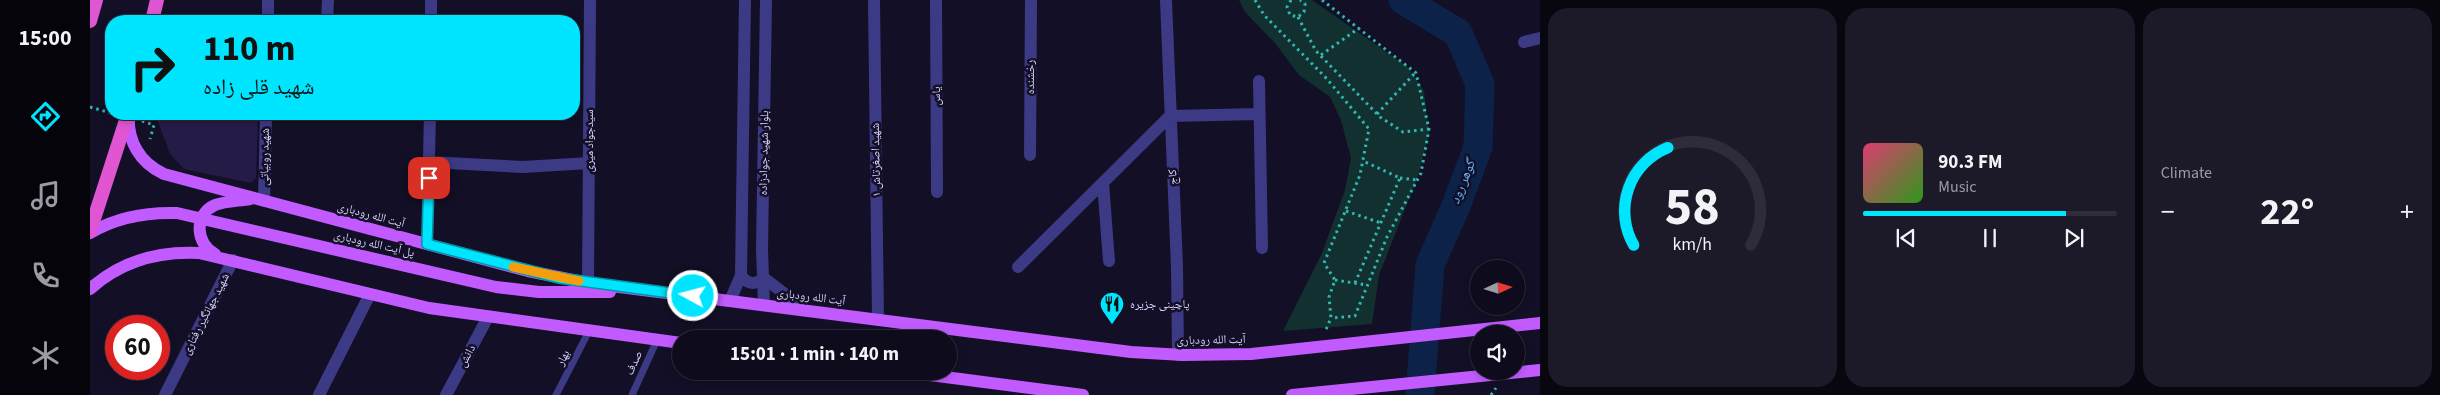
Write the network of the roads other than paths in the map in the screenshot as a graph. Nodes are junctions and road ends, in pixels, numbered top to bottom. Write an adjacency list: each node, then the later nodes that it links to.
1 (96, 0): 17 (highway)
2 (156, 0): 13 (highway)
3 (268, 0): 14 (street)
4 (328, 0): 15 (street)
5 (432, 0): 16 (street)
6 (590, 0): 29 (street, سیدجواد میری)
7 (745, 0): 39 (street, بلوار شهید جوادزاده)
8 (766, 0): 40 (street, بلوار شهید جوادزاده)
9 (874, 0): 49 (street, شهید اصغرتاش ۱)
10 (936, 0): 31 (street, یاس)
11 (1031, 0): 27 (street, رخشنده)
12 (1166, 0): 22 (street, کاج)
13 (153, 15)
14 (268, 15)
15 (327, 15)
16 (431, 15)
17 (90, 20)
18 (1540, 38): 19 (street)
19 (1524, 42)
20 (1259, 81): 21 (street)
21 (1259, 114): 22 (street); 35 (street)
22 (1170, 116): 30 (street); 54 (street, کاج)
23 (126, 120): 33 (highway)
24 (128, 120): 32 (main road, آیت الله رودباری)
25 (266, 120): 32 (street, شهید روبیاتی)
26 (430, 120): 28 (street)
27 (1030, 155)
28 (429, 162): 29 (street); 34 (street)
29 (589, 163): 41 (street, سیدجواد میری)
30 (1103, 182): 37 (street); 38 (street)
31 (936, 192)
32 (260, 200): 34 (main road, آیت الله رودباری); 36 (main road)
33 (90, 232): 43 (main road, پل آیت الله رودباری)
34 (427, 244): 41 (main road, آیت الله رودباری)
35 (1262, 248)
36 (227, 258): 42 (main road); 44 (main road); 57 (street, شهید جهانگیر رفتاری)
37 (1109, 261)
38 (1018, 267)
39 (740, 275): 40 (street); 45 (street, بلوار شهید جوادزاده)
40 (764, 278): 46 (street, بلوار شهید جوادزاده); 47 (street)
41 (588, 283): 43 (main road, آیت الله رودباری)
42 (90, 288)
43 (657, 292): 45 (main road, آیت الله رودباری)
44 (370, 294): 48 (main road); 58 (street)
45 (730, 301): 46 (main road, آیت الله رودباری)
46 (764, 305): 47 (main road, آیت الله رودباری)
47 (807, 311): 49 (main road, آیت الله رودباری)
48 (488, 317): 51 (main road); 59 (street, دانش)
49 (878, 320): 54 (main road, آیت الله رودباری)
50 (1540, 324): 54 (main road, آیت الله رودباری)
51 (589, 331): 52 (main road); 60 (lane, بهار)
52 (657, 340): 53 (main road); 61 (lane, صدف)
53 (672, 342)
54 (1178, 355)
55 (1540, 370): 63 (main road)
56 (957, 379): 62 (main road)
57 (165, 395)
58 (319, 395)
59 (446, 395)
60 (556, 395)
61 (632, 395)
62 (1083, 395)
63 (1292, 395)

